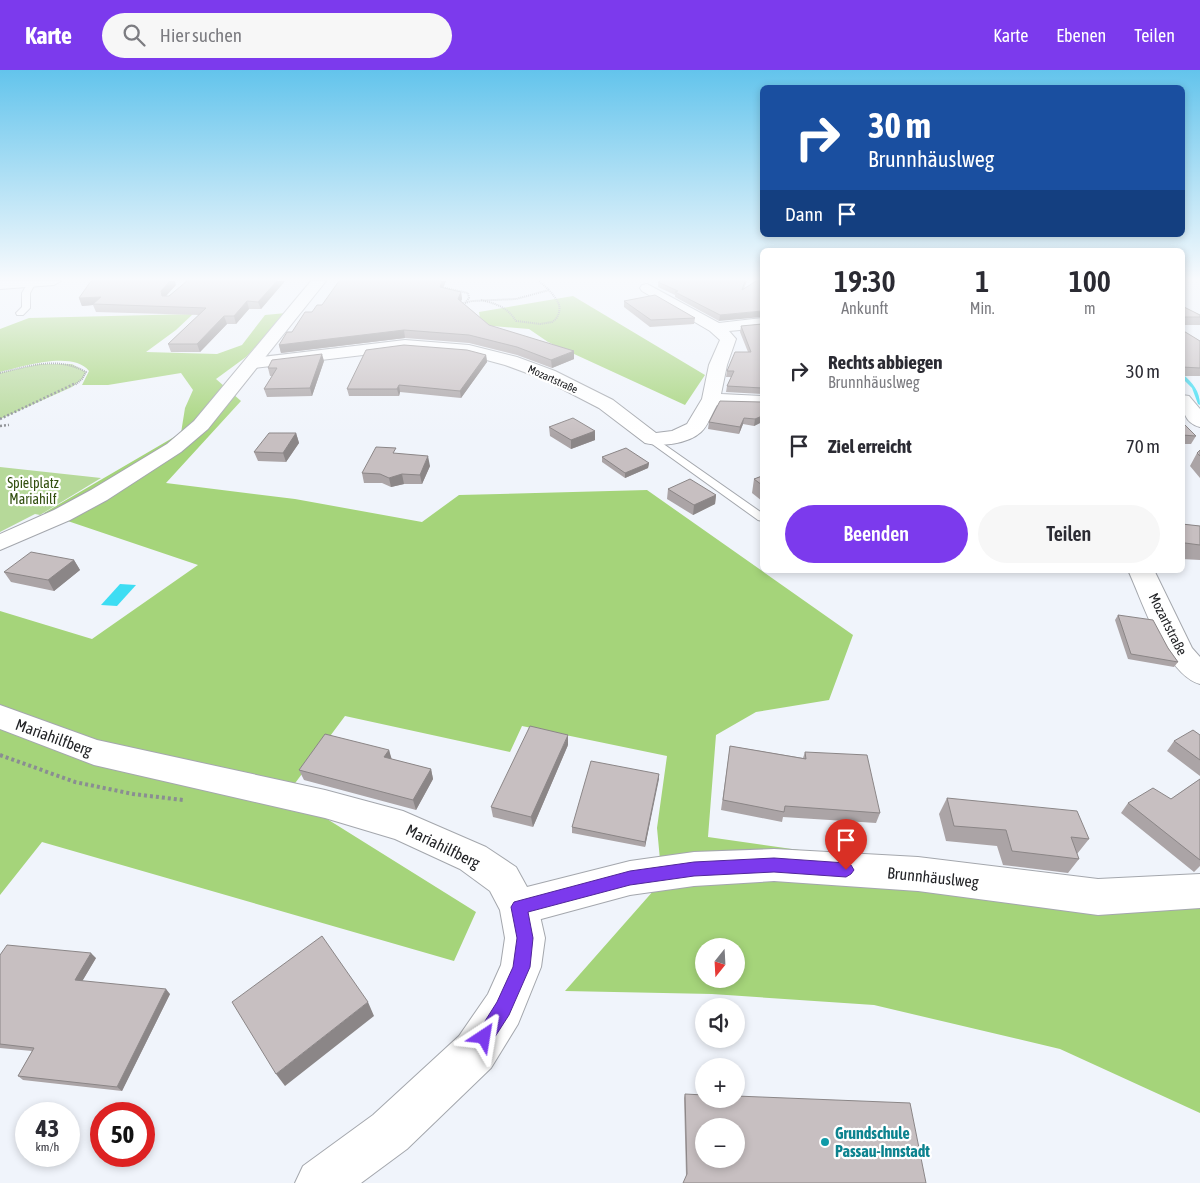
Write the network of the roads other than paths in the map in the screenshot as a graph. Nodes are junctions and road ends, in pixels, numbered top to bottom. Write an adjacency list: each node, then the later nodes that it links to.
1 (277, 333): 3 (street)
2 (721, 333): 4 (street)
3 (253, 363): 8 (street, Mozartstraße); 10 (street)
4 (710, 399): 5 (street); 8 (street)
5 (760, 401)
6 (1185, 404): 7 (street)
7 (1200, 421)
8 (652, 439): 9 (lane)
9 (760, 517)
10 (0, 543)
11 (1142, 573): 14 (street, Mozartstraße)
12 (1156, 573): 13 (street)
13 (1200, 654)
14 (1200, 674)
15 (0, 717): 17 (street, Mariahilfberg)
16 (1200, 891): 17 (street, Brunnhäuslweg)
17 (519, 907): 18 (street, Mariahilfberg)
18 (320, 1183)

